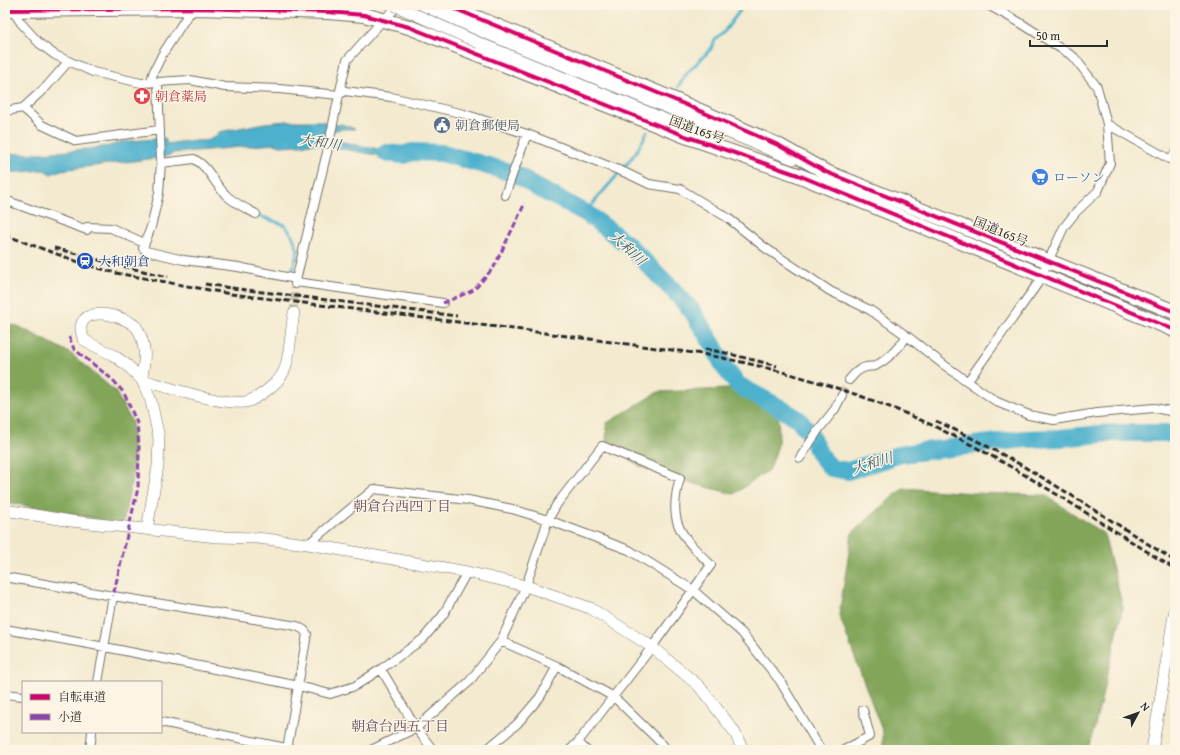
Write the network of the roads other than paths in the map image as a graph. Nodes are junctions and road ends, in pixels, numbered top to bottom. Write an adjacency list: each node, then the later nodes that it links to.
1 (422, 5): 18 (street)
2 (446, 5): 18 (highway, 国道165号)
3 (988, 5): 13 (street)
4 (203, 6): 6 (highway, 国道165号); 7 (highway, 国道165号); 9 (street)
5 (394, 7): 7 (street); 19 (street, bridge)
6 (9, 8): 8 (street)
7 (383, 20): 10 (street); 19 (highway, 国道165号)
8 (68, 62): 9 (street); 11 (street)
9 (154, 82): 10 (street); 14 (street)
10 (339, 95): 15 (street); 26 (street)
11 (23, 108): 12 (street); 14 (street)
12 (5, 111)
13 (1107, 124): 16 (street); 24 (street)
14 (160, 131): 17 (street)
15 (527, 134): 20 (street); 31 (street)
16 (1175, 154)
17 (161, 162): 22 (street); 23 (street)
18 (826, 172): 24 (highway, 国道165号)
19 (798, 175): 25 (highway, 国道165号)
20 (505, 195)
21 (5, 200): 23 (street)
22 (256, 214)
23 (144, 243): 26 (street)
24 (1049, 261): 25 (street); 28 (highway, 国道165号)
25 (1042, 275): 30 (highway, 国道165号); 34 (street)
26 (296, 282): 27 (street)
27 (443, 303)
28 (1175, 312)
29 (294, 313): 32 (street)
30 (1175, 330)
31 (907, 336): 33 (street); 34 (street)
32 (142, 380): 32 (street); 40 (street)
33 (848, 380)
34 (968, 381): 36 (street)
35 (842, 395): 37 (street)
36 (1175, 412)
37 (800, 458)
38 (5, 510): 40 (street)
39 (548, 520): 41 (street); 44 (street); 45 (street); 45 (street)
40 (147, 529): 41 (street)
41 (308, 544): 42 (street)
42 (467, 572): 44 (street); 53 (street)
43 (5, 577): 46 (street)
44 (526, 586): 49 (street); 51 (street)
45 (693, 590): 51 (street); 74 (street)
46 (113, 596): 50 (street); 55 (street)
47 (1175, 609): 76 (street)
48 (5, 629): 50 (street)
49 (501, 641): 52 (street); 61 (street)
50 (105, 646): 54 (street); 55 (street)
51 (652, 647): 58 (street); 73 (street)
52 (557, 666): 58 (street); 69 (street)
53 (381, 669): 55 (street); 61 (street)
54 (98, 681)
55 (299, 686): 64 (street)
56 (5, 694): 57 (street)
57 (22, 696)
58 (614, 696): 63 (street); 72 (street)
59 (863, 710): 75 (street)
60 (162, 722): 64 (street)
61 (416, 728): 67 (street); 68 (street)
62 (92, 733): 65 (street)
63 (578, 742): 70 (street); 71 (street)
64 (287, 749): 66 (street)
65 (90, 750)
66 (296, 750)
67 (371, 750)
68 (433, 750)
69 (486, 750)
70 (570, 750)
71 (586, 750)
72 (666, 750)
73 (743, 750)
74 (821, 750)
75 (844, 750)
76 (1152, 750)

